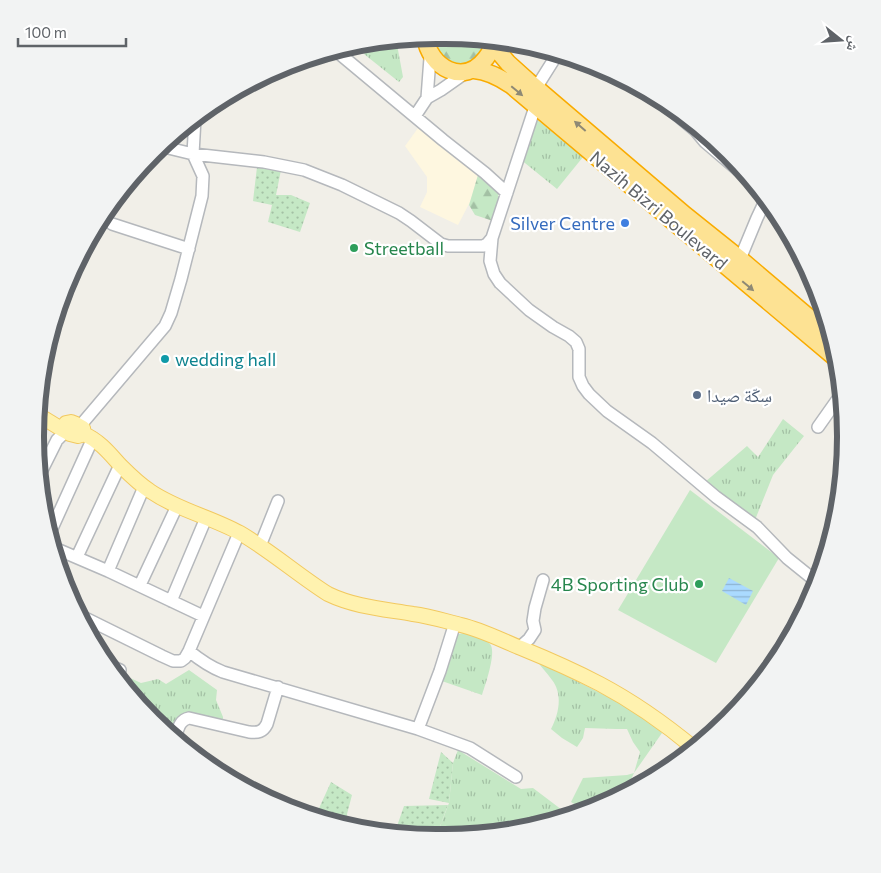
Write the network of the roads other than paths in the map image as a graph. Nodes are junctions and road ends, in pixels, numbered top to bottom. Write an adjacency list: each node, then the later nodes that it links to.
1 (426, 44): 9 (street)
2 (427, 44): 7 (highway, Nazih Bizri Boulevard)
3 (491, 47): 7 (highway)
4 (497, 47): 8 (highway, Nazih Bizri Boulevard)
5 (342, 55): 11 (street)
6 (554, 60): 8 (street)
7 (471, 71): 9 (street); 10 (highway, Nazih Bizri Boulevard, one-way to 10)
8 (536, 88): 20 (highway, Nazih Bizri Boulevard, one-way to 8)
9 (427, 98): 11 (street)
10 (535, 107): 15 (street); 22 (highway, Nazih Bizri Boulevard, one-way to 22)
11 (415, 116): 15 (street)
12 (194, 127): 14 (street)
13 (170, 148): 14 (street)
14 (193, 154): 18 (street); 19 (street)
15 (506, 193): 18 (street)
16 (763, 206): 20 (street)
17 (112, 224): 19 (street)
18 (492, 238): 40 (street)
19 (189, 249): 27 (street)
20 (740, 259): 21 (highway, Nazih Bizri Boulevard)
21 (822, 330)
22 (828, 353)
23 (835, 402): 25 (street)
24 (45, 417): 26 (main road)
25 (818, 427)
26 (65, 428): 27 (main road); 28 (street)
27 (86, 433): 29 (main road); 34 (street)
28 (45, 464)
29 (120, 464): 30 (main road); 38 (street)
30 (144, 487): 32 (main road); 39 (street)
31 (278, 501): 36 (street)
32 (177, 506): 33 (main road); 42 (street)
33 (206, 518): 35 (main road); 43 (street)
34 (53, 523)
35 (239, 533): 36 (main road); 44 (street)
36 (260, 546): 46 (main road)
37 (61, 551): 38 (street)
38 (77, 557): 39 (street)
39 (108, 571): 42 (street)
40 (811, 577)
41 (543, 580): 47 (street)
42 (140, 585): 43 (street)
43 (171, 601): 44 (street)
44 (204, 616): 48 (street)
45 (89, 620): 48 (street)
46 (455, 623): 47 (main road); 50 (street)
47 (519, 648): 52 (main road)
48 (189, 651): 49 (street)
49 (278, 687): 50 (street); 51 (street)
50 (418, 729): 53 (street)
51 (178, 732)
52 (689, 744)
53 (516, 777)

